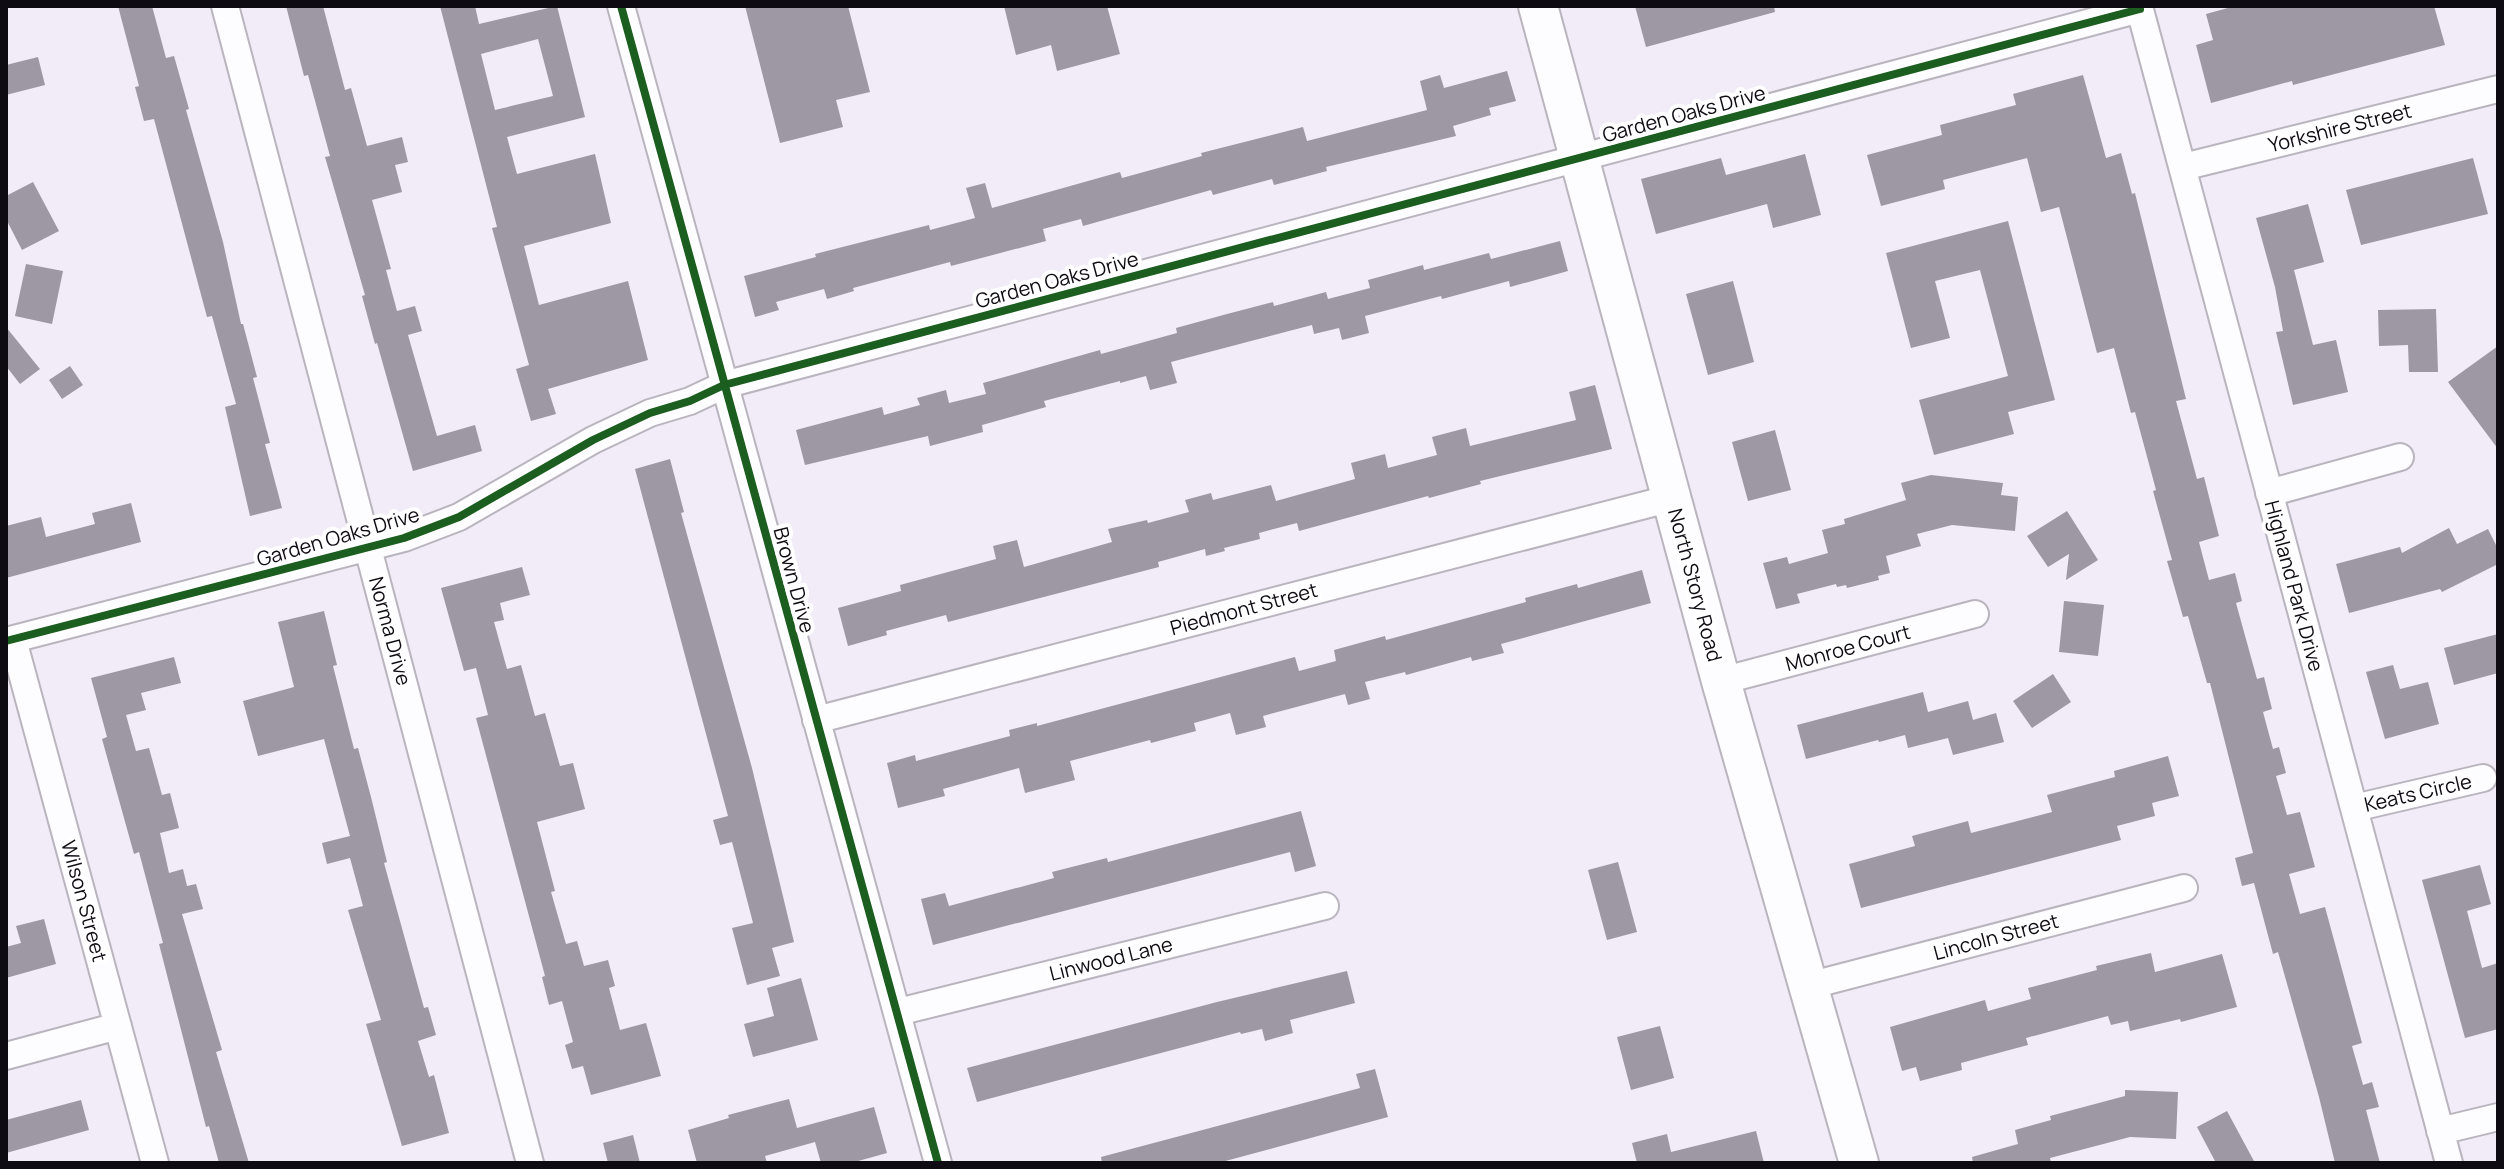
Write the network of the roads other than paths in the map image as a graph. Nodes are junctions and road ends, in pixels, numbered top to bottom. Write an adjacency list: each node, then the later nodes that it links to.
1 (225, 6): 12 (street, Norma Drive)
2 (621, 6): 8 (street, Brown Drive)
3 (1538, 6): 6 (main road, North Story Road)
4 (2140, 8): 6 (street, Garden Oaks Drive); 7 (street, Highland Park Drive)
5 (2498, 89): 7 (street, Yorkshire Street)
6 (1580, 158): 8 (street, Garden Oaks Drive); 11 (main road, North Story Road)
7 (2183, 167): 10 (street, Highland Park Drive)
8 (724, 385): 12 (street, Garden Oaks Drive); 16 (street, Brown Drive)
9 (2400, 457): 10 (street)
10 (2269, 493): 18 (street, Highland Park Drive)
11 (1672, 498): 15 (main road, North Story Road); 16 (street, Piedmont Street)
12 (368, 547): 14 (street, Garden Oaks Drive); 28 (street, Norma Drive)
13 (1975, 614): 15 (street, Monroe Court)
14 (9, 640): 23 (street, Wilson Street)
15 (1721, 681): 21 (main road, North Story Road)
16 (816, 720): 22 (street, Brown Drive)
17 (2483, 778): 18 (street, Keats Circle)
18 (2354, 808): 26 (street, Highland Park Drive)
19 (2184, 888): 21 (street, Lincoln Street)
20 (1325, 906): 22 (street, Linwood Lane)
21 (1808, 986): 30 (main road, North Story Road)
22 (898, 1012): 29 (street, Brown Drive)
23 (118, 1026): 24 (street); 27 (street, Wilson Street)
24 (6, 1056)
25 (2498, 1117): 26 (street)
26 (2440, 1131): 31 (street, Highland Park Drive)
27 (155, 1163)
28 (530, 1163)
29 (938, 1163)
30 (1859, 1163)
31 (2449, 1163)

